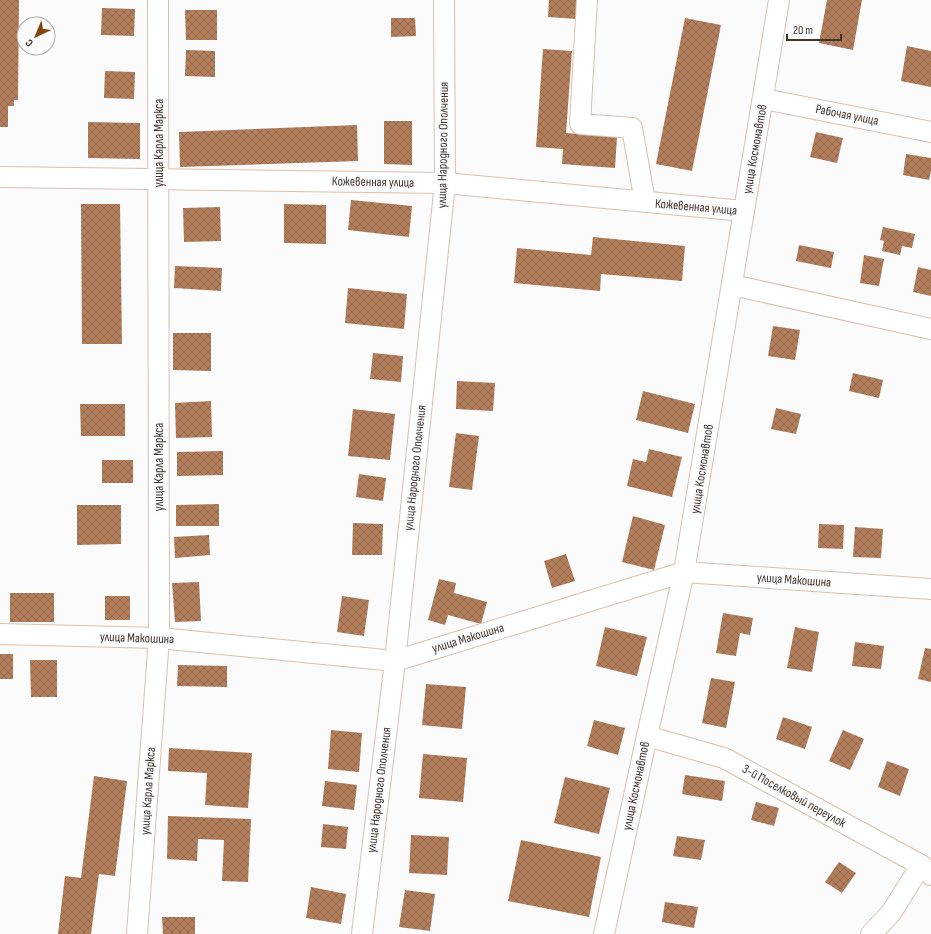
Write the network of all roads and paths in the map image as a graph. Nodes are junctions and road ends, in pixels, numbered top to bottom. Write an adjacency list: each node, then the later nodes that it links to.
1 (158, 0): 8 (street, улица Карла Маркса)
2 (444, 0): 9 (street, улица Народного Ополчения)
3 (587, 0): 10 (street)
4 (779, 0): 5 (street, улица Космонавтов)
5 (764, 99): 6 (street, Рабочая улица); 11 (street, улица Космонавтов)
6 (931, 132)
7 (0, 177): 8 (street, Кожевенная улица)
8 (159, 179): 9 (street, Кожевенная улица); 17 (street, улица Карла Маркса)
9 (445, 183): 10 (street, Кожевенная улица); 18 (street, улица Народного Ополчения)
10 (645, 202): 11 (street, Кожевенная улица)
11 (744, 211): 12 (street, улица Космонавтов)
12 (732, 285): 13 (street); 14 (street, улица Космонавтов)
13 (931, 329)
14 (684, 572): 15 (street, улица Макошина); 18 (street, улица Макошина); 19 (street, улица Космонавтов)
15 (931, 589)
16 (0, 634): 17 (street, улица Макошина)
17 (159, 638): 18 (street, улица Макошина); 21 (street, улица Карла Маркса)
18 (395, 660): 22 (street, улица Народного Ополчения)
19 (647, 736): 20 (street, 3-й Поселковый переулок); 23 (street, улица Космонавтов)
20 (926, 870): 24 (street)
21 (137, 934)
22 (362, 934)
23 (604, 934)
24 (871, 934)

